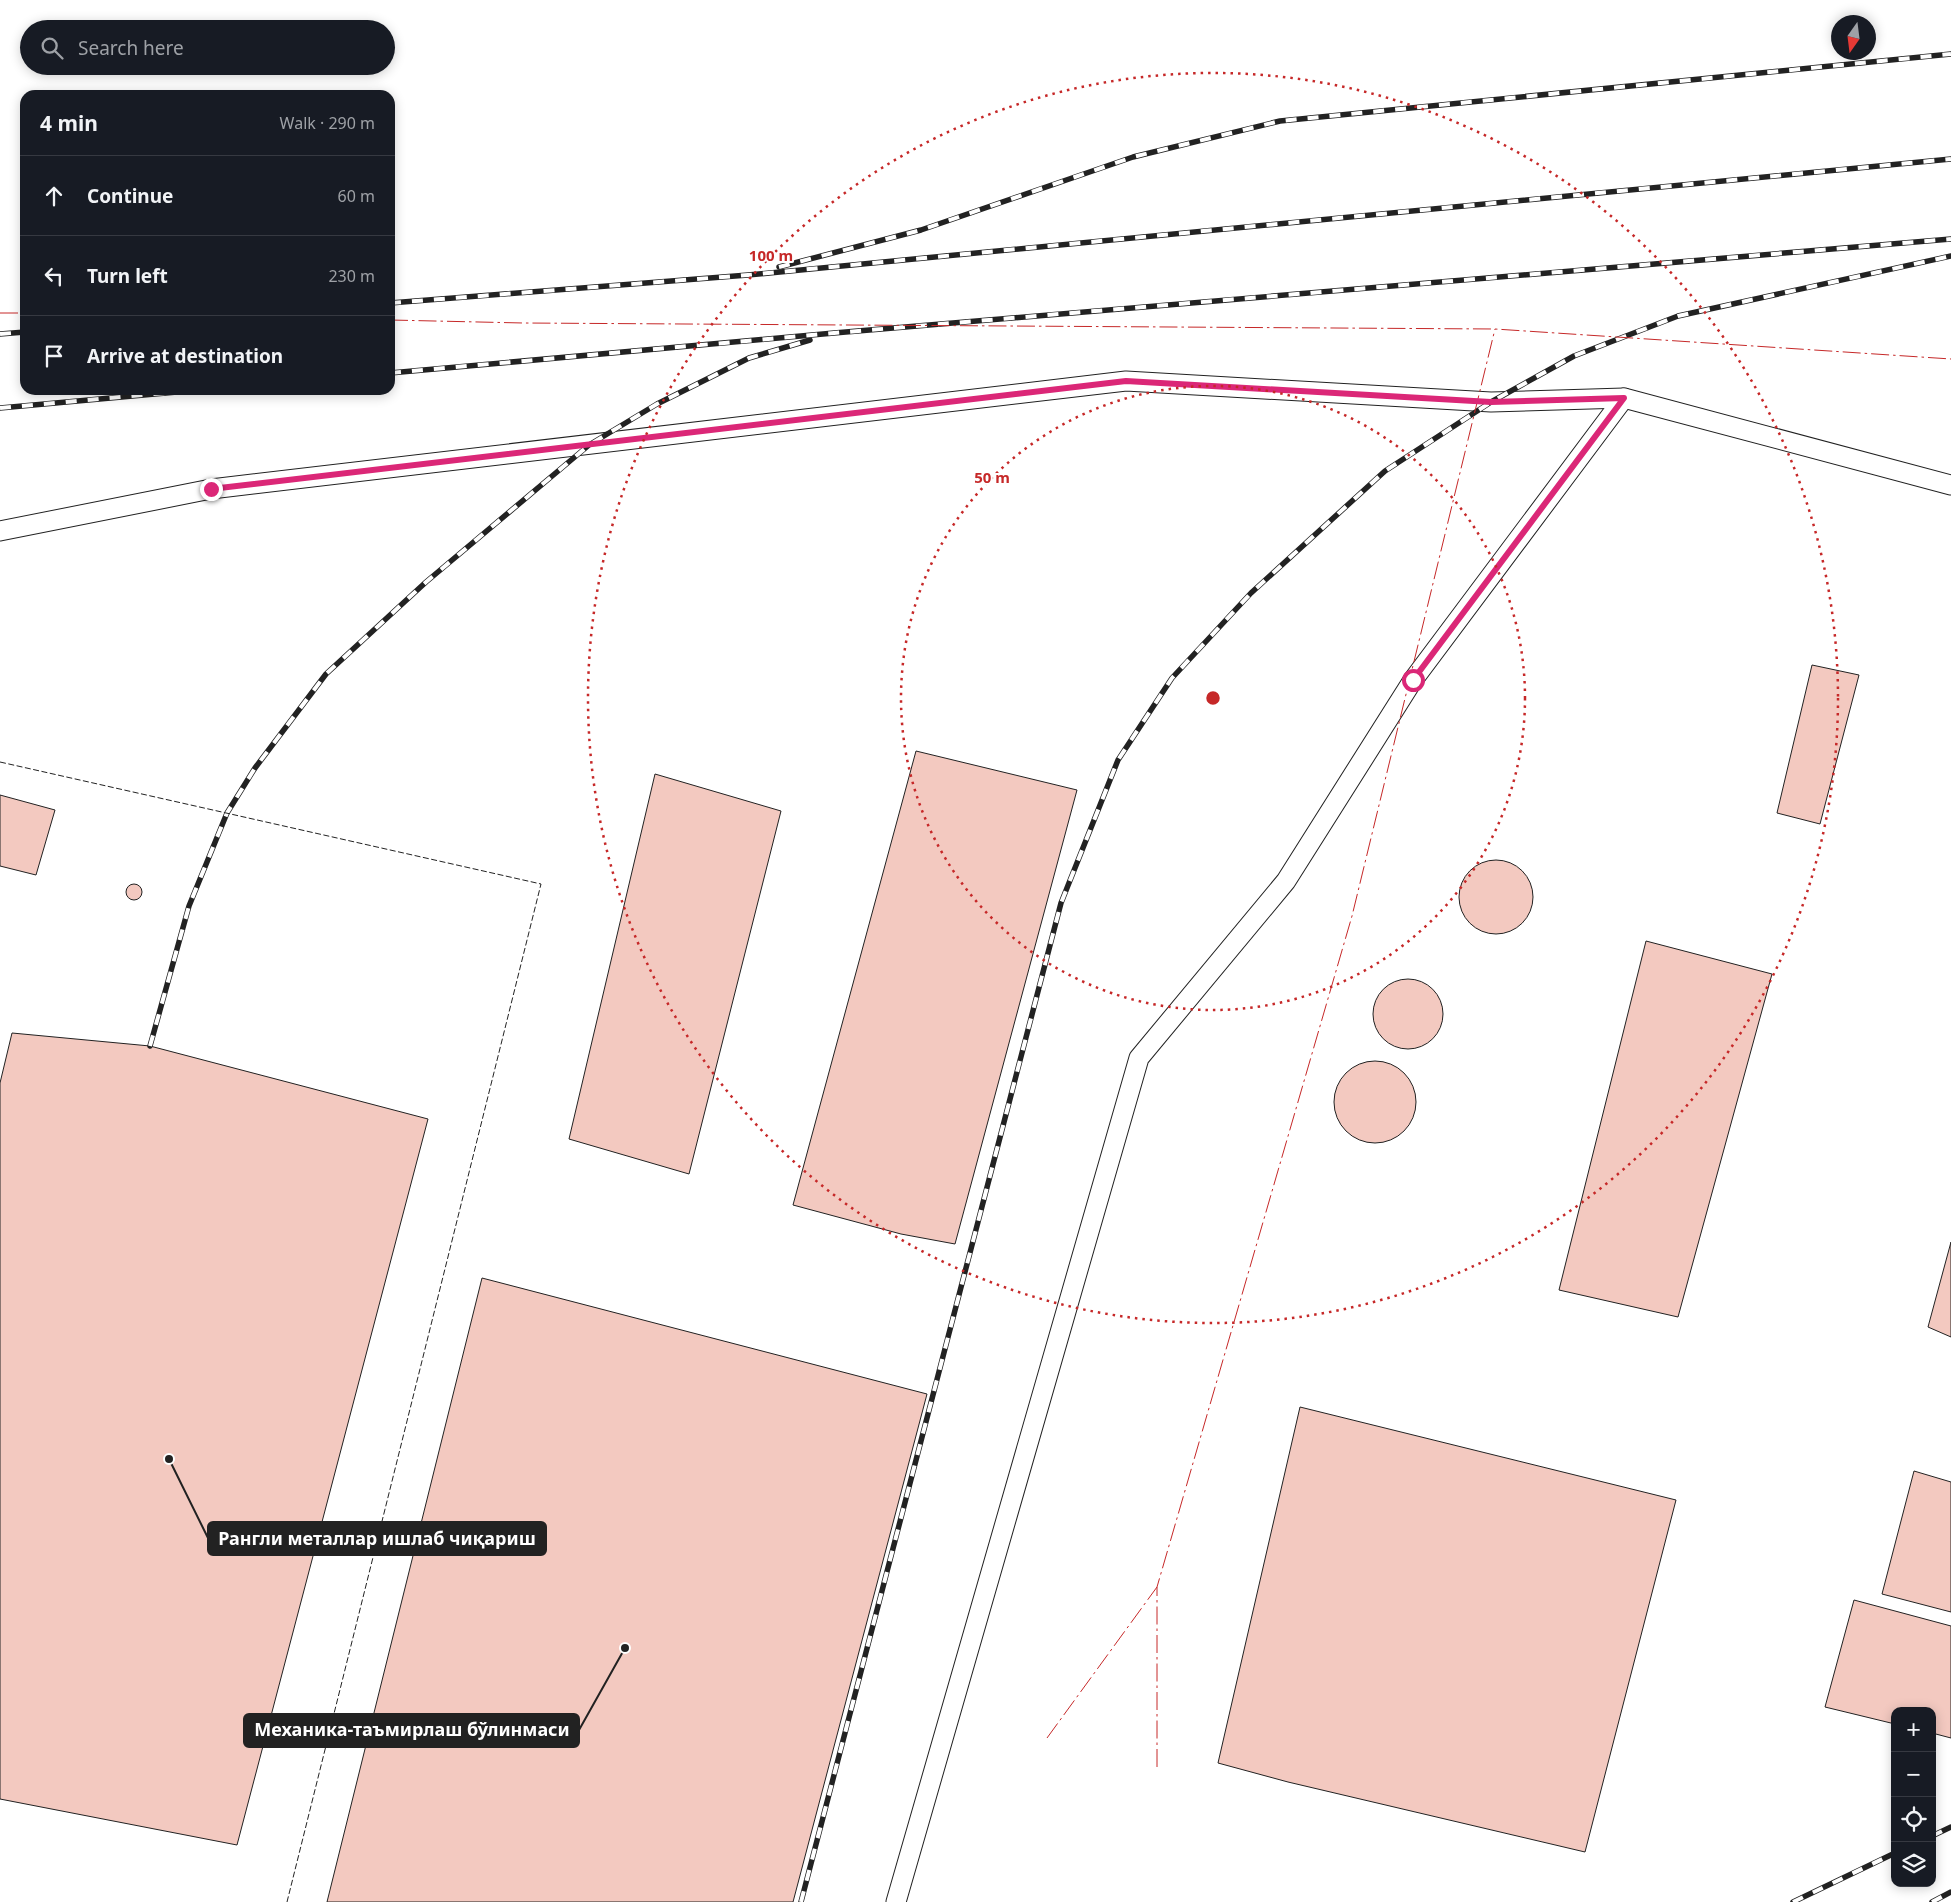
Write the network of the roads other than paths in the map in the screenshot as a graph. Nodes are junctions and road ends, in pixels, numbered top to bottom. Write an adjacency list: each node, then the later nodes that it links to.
1 (1624, 398): 2 (lane); 3 (lane); 4 (lane)
2 (1951, 485)
3 (0, 530)
4 (896, 1902)

